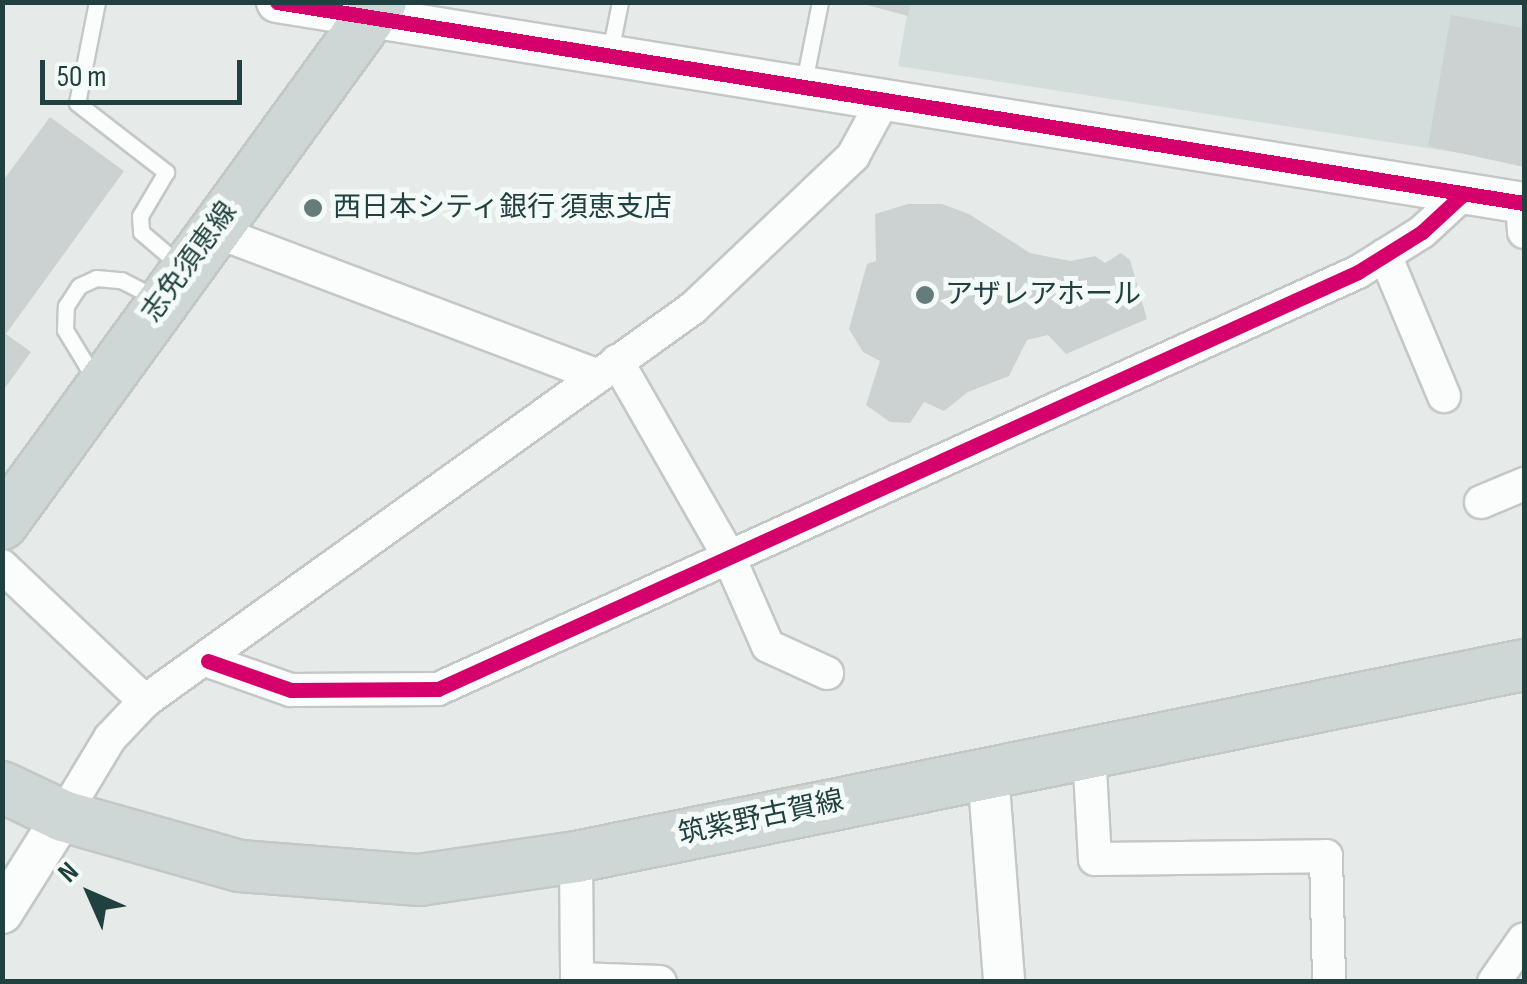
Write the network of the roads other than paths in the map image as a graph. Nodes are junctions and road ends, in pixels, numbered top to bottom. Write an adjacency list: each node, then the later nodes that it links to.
1 (97, 2): 12 (lane)
2 (277, 2): 5 (street)
3 (620, 2): 6 (lane)
4 (820, 2): 7 (lane)
5 (375, 10): 6 (street); 12 (main road, 志免須恵線)
6 (610, 56): 7 (street)
7 (803, 88): 8 (street)
8 (883, 102): 9 (street); 13 (street)
9 (1463, 194): 10 (street); 11 (street)
10 (1524, 213)
11 (1385, 255): 15 (street); 19 (street)
12 (186, 266): 13 (street); 14 (main road, 志免須恵線); 14 (lane)
13 (606, 368): 19 (street); 21 (street)
14 (105, 379): 18 (main road, 志免須恵線)
15 (1444, 396)
16 (1524, 484): 17 (street)
17 (1480, 502)
18 (2, 524)
19 (728, 555): 21 (street); 23 (street)
20 (2, 566): 24 (street)
21 (208, 661): 24 (street)
22 (1524, 665): 25 (main road, 筑紫野古賀線)
23 (828, 673)
24 (146, 701): 28 (street)
25 (1088, 752): 26 (main road, 筑紫野古賀線); 34 (street)
26 (988, 772): 29 (main road, 筑紫野古賀線); 33 (street)
27 (2, 787): 28 (main road, 筑紫野古賀線)
28 (64, 816): 29 (main road, 筑紫野古賀線); 30 (street)
29 (576, 857): 32 (street)
30 (2, 913)
31 (1524, 939): 35 (street)
32 (660, 982)
33 (1004, 982)
34 (1329, 982)
35 (1494, 982)

